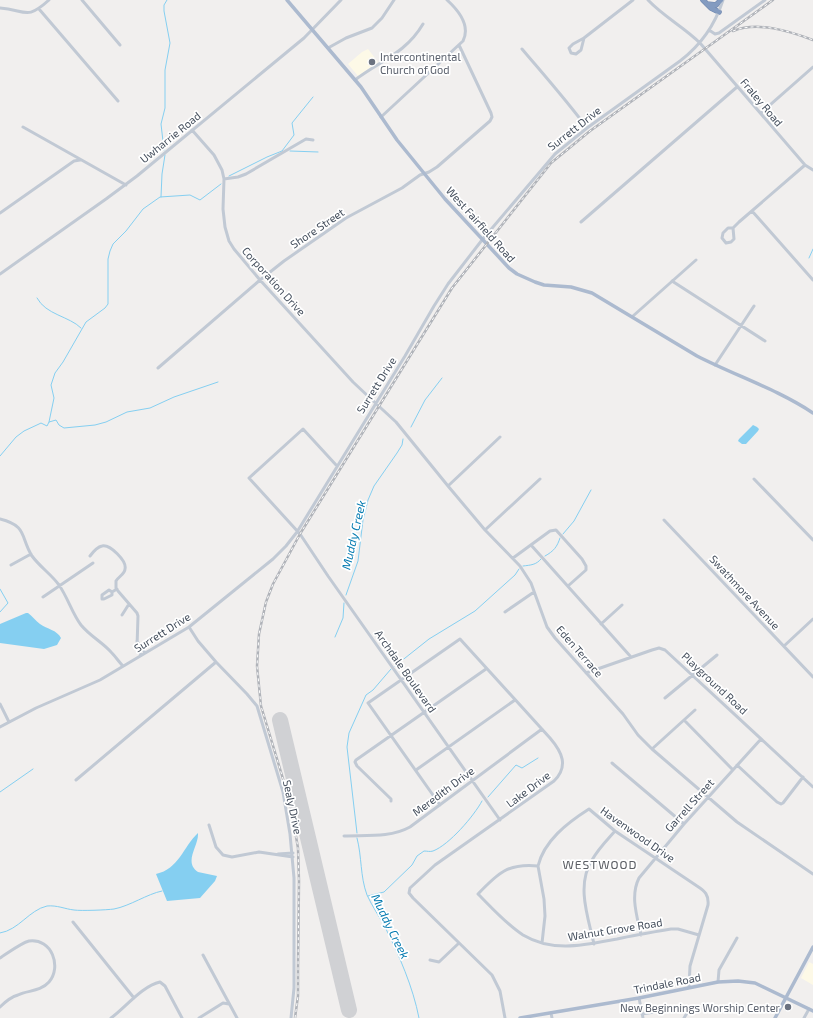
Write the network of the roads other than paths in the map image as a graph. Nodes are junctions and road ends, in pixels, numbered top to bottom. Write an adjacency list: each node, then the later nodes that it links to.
1 (49, 0): 13 (street)
2 (82, 0): 20 (street)
3 (287, 0): 16 (main road, West Fairfield Road)
4 (340, 0): 16 (street, Uwharrie Road)
5 (394, 0): 22 (street)
6 (447, 0): 21 (street)
7 (633, 0): 18 (street)
8 (648, 0): 19 (street, Fraley Road)
9 (722, 0): 11 (highway); 14 (street, Surrett Drive)
10 (765, 0): 17 (street)
11 (704, 2): 14 (highway)
12 (0, 8): 13 (street)
13 (39, 9): 27 (street)
14 (719, 12): 17 (street, Surrett Drive)
15 (423, 24): 25 (street)
16 (312, 30): 22 (main road, West Fairfield Road); 32 (street, Uwharrie Road)
17 (709, 30): 19 (street, Surrett Drive)
18 (584, 38): 18 (street)
19 (700, 43): 26 (street, Fraley Road); 31 (street, Surrett Drive)
20 (120, 45)
21 (459, 45): 29 (street); 37 (street, Shore Street)
22 (328, 48): 25 (main road, West Fairfield Road)
23 (522, 48): 31 (street)
24 (813, 67): 28 (street)
25 (355, 80): 29 (main road, West Fairfield Road)
26 (737, 87): 28 (street, Fraley Road); 42 (street)
27 (118, 101)
28 (761, 113): 35 (street, Fraley Road)
29 (381, 117): 37 (main road, West Fairfield Road)
30 (23, 127): 34 (street)
31 (587, 128): 44 (street, Surrett Drive)
32 (192, 130): 38 (street, Corporation Drive); 39 (street, Uwharrie Road)
33 (312, 140): 38 (street)
34 (82, 160): 39 (street); 41 (street)
35 (805, 165): 36 (street, Fraley Road); 40 (street)
36 (813, 170)
37 (424, 173): 44 (main road, West Fairfield Road); 47 (street, Shore Street)
38 (224, 179): 47 (street, Corporation Drive)
39 (126, 185): 46 (street, Uwharrie Road)
40 (752, 211): 43 (street); 48 (street)
41 (0, 213)
42 (581, 222)
43 (733, 228): 43 (street)
44 (482, 240): 51 (main road, West Fairfield Road); 56 (street, Surrett Drive)
45 (696, 260): 49 (street)
46 (0, 274)
47 (260, 280): 55 (street, Shore Street); 56 (street, Corporation Drive)
48 (813, 280)
49 (672, 281): 51 (street); 52 (street)
50 (754, 306): 52 (street)
51 (633, 316): 54 (main road, West Fairfield Road)
52 (741, 326): 53 (street); 54 (street)
53 (764, 341)
54 (715, 365): 57 (main road, West Fairfield Road)
55 (158, 368)
56 (375, 403): 59 (street, Surrett Drive); 62 (street, Eden Terrace)
57 (813, 413)
58 (500, 437): 62 (street)
59 (337, 466): 66 (street, Surrett Drive); 66 (street, Archdale Boulevard)
60 (754, 478): 67 (street)
61 (540, 479): 65 (street)
62 (448, 486): 65 (street, Eden Terrace)
63 (0, 519): 69 (street)
64 (664, 520): 88 (street, Swathmore Avenue)
65 (485, 530): 71 (street, Eden Terrace)
66 (298, 532): 86 (street, Surrett Drive); 99 (street, Archdale Boulevard)
67 (813, 540)
68 (531, 545): 71 (street); 75 (street); 75 (street)
69 (31, 554): 73 (street); 74 (street)
70 (90, 556): 76 (street)
71 (513, 558): 78 (street, Eden Terrace)
72 (93, 562): 74 (street)
73 (12, 565)
74 (59, 586): 79 (street); 94 (street)
75 (568, 586): 85 (street)
76 (117, 589): 77 (street); 80 (street)
77 (112, 592)
78 (534, 592): 82 (street); 96 (street, Eden Terrace)
79 (43, 597)
80 (129, 604): 83 (street); 87 (street)
81 (622, 605): 85 (street)
82 (505, 612)
83 (122, 615)
84 (813, 619): 88 (street)
85 (601, 624): 92 (street)
86 (189, 627): 89 (street, Surrett Drive); 93 (street, Sealy Drive)
87 (137, 641): 89 (street); 91 (street)
88 (784, 646): 98 (street, Swathmore Avenue)
89 (145, 653): 91 (street, Surrett Drive)
90 (717, 655): 97 (street)
91 (141, 656): 94 (street, Surrett Drive)
92 (631, 657): 96 (street, Playground Road); 97 (street, Playground Road)
93 (216, 662): 118 (street); 129 (street, Sealy Drive)
94 (123, 666): 106 (street, Surrett Drive)
95 (486, 669): 99 (street, Lake Drive); 101 (street, Lake Drive); 104 (street)
96 (586, 673): 112 (street, Eden Terrace)
97 (693, 675): 100 (street); 110 (street, Playground Road)
98 (813, 677)
99 (401, 680): 104 (street, Archdale Boulevard); 109 (street, Lake Drive)
100 (665, 698)
101 (516, 700): 108 (street, Lake Drive); 111 (street)
102 (0, 704): 106 (street)
103 (694, 710): 105 (street)
104 (424, 713): 109 (street); 111 (street, Archdale Boulevard)
105 (684, 720): 112 (street); 116 (street)
106 (9, 722): 107 (street, Surrett Drive)
107 (0, 727)
108 (542, 729): 119 (street, Meredith Drive); 124 (street, Lake Drive)
109 (391, 736): 115 (street); 122 (street)
110 (761, 739): 114 (street, Garrell Street); 117 (street, Playground Road)
111 (448, 747): 115 (street); 119 (street, Archdale Boulevard)
112 (652, 749): 121 (street, Eden Terrace)
113 (612, 763): 125 (street)
114 (737, 766): 116 (street, Garrell Street); 117 (street)
115 (416, 770): 123 (street)
116 (733, 770): 121 (street, Garrell Street)
117 (803, 777): 120 (street, Playground Road)
118 (76, 780)
119 (472, 781): 123 (street, Meredith Drive); 124 (street, Archdale Boulevard)
120 (813, 787)
121 (708, 797): 125 (street, Garrell Street); 132 (street, Eden Terrace)
122 (391, 801)
123 (440, 805): 128 (street, Meredith Drive)
124 (500, 820): 137 (street, Lake Drive)
125 (684, 824): 130 (street, Garrell Street)
126 (209, 825): 129 (street)
127 (615, 831): 130 (street, Havenwood Drive); 131 (street, Havenwood Drive); 139 (street)
128 (344, 836)
129 (293, 855): 161 (street, Sealy Drive)
130 (655, 857): 134 (street, Garrell Street); 135 (street, Havenwood Drive)
131 (538, 866): 138 (street); 138 (street, Walnut Grove Road)
132 (813, 874)
133 (73, 922): 147 (street)
134 (641, 934): 135 (street, Walnut Grove Road); 139 (street, Walnut Grove Road)
135 (699, 935): 145 (street, Havenwood Drive)
136 (736, 938): 144 (street)
137 (459, 943): 143 (street); 162 (street, Lake Drive)
138 (542, 943): 139 (street, Walnut Grove Road)
139 (594, 944)
140 (813, 948): 146 (main road)
141 (203, 955): 149 (street)
142 (0, 958): 150 (street)
143 (430, 960)
144 (718, 982): 145 (main road, Trindale Road); 146 (main road, Trindale Road)
145 (689, 987): 148 (main road, Trindale Road)
146 (786, 997): 151 (main road, Trindale Road); 166 (main road)
147 (134, 998): 157 (street); 158 (street)
148 (639, 998): 154 (main road, Trindale Road); 156 (street)
149 (230, 1004): 159 (street); 160 (street)
150 (0, 1007)
151 (809, 1009): 153 (main road, Trindale Road); 167 (street)
152 (660, 1011): 156 (street)
153 (813, 1011)
154 (551, 1013): 163 (main road, Trindale Road); 164 (street)
155 (687, 1013): 165 (street)
156 (642, 1016)
157 (111, 1018)
158 (182, 1018)
159 (199, 1018)
160 (237, 1018)
161 (291, 1018)
162 (505, 1018)
163 (520, 1018)
164 (552, 1018)
165 (684, 1018)
166 (775, 1018)
167 (804, 1018)

